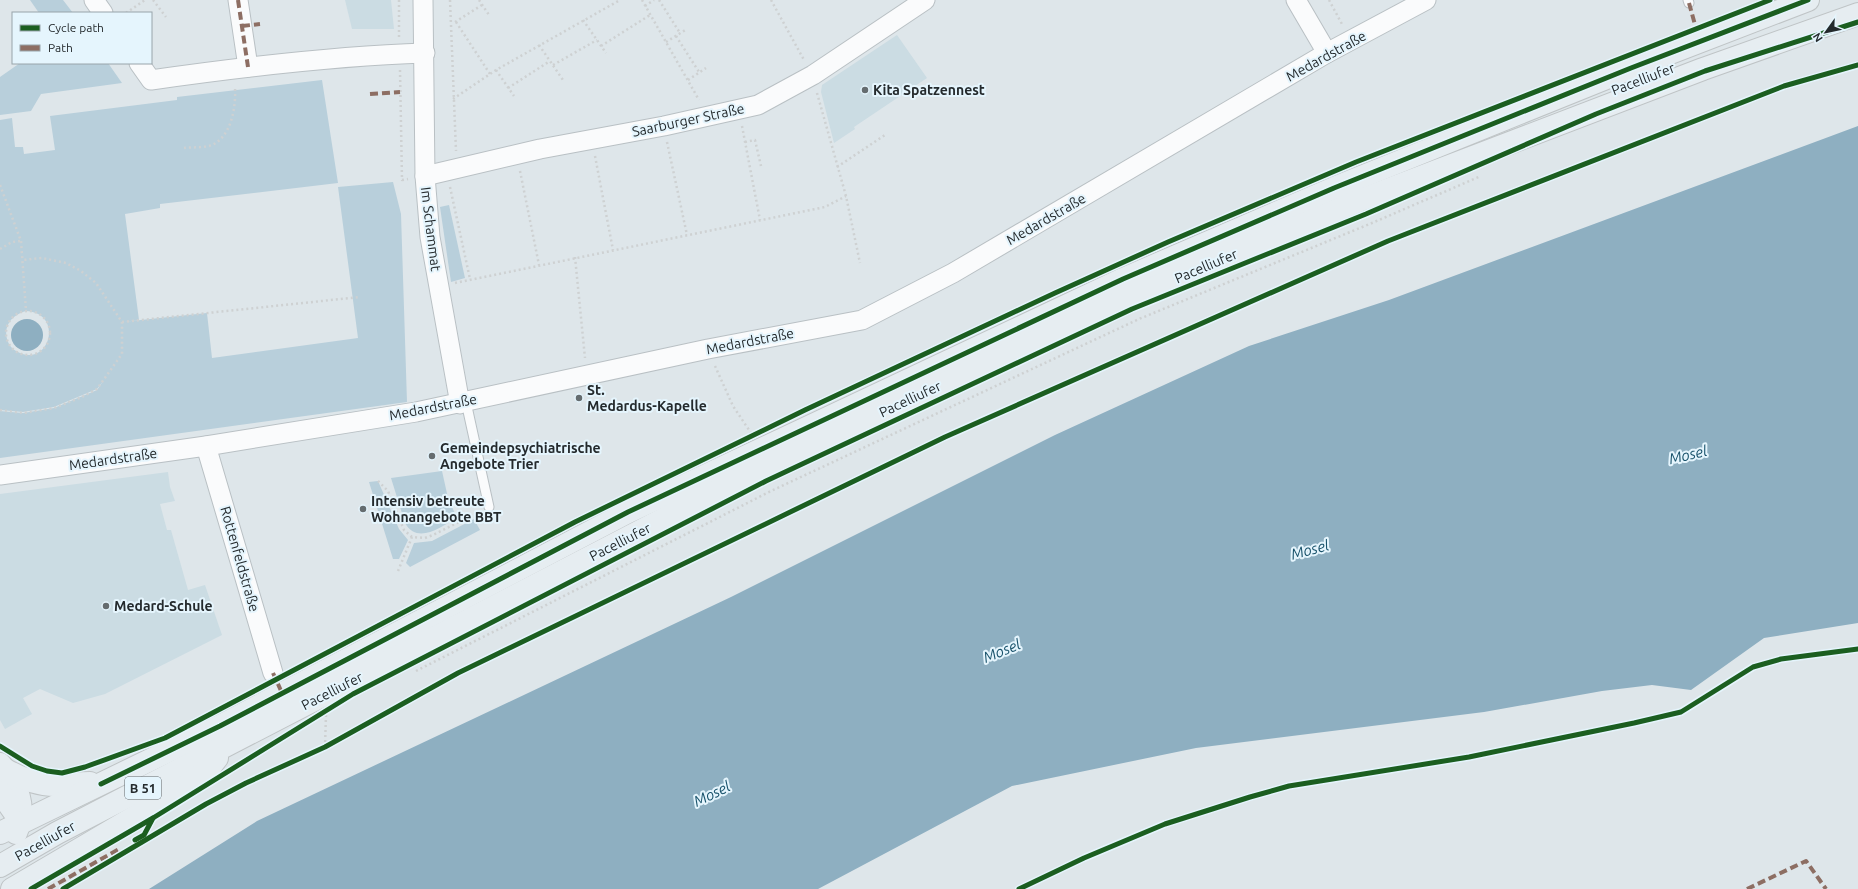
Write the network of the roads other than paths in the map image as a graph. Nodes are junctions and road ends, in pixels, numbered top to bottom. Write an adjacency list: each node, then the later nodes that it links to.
1 (94, 0): 8 (street)
2 (238, 0): 13 (street)
3 (423, 0): 10 (street, Im Schammat)
4 (925, 0): 14 (street, Saarburger Straße)
5 (1296, 0): 11 (street)
6 (1426, 0): 11 (street, Medardstraße)
7 (1808, 0): 22 (main road, Pacelliufer / B 51)
8 (102, 12)
9 (1858, 14): 20 (main road, Pacelliufer / B 51)
10 (425, 53): 13 (street); 14 (street, Im Schammat)
11 (1328, 53): 15 (street, Medardstraße)
12 (140, 64): 13 (street)
13 (239, 68)
14 (425, 176): 15 (street, Im Schammat)
15 (463, 403): 16 (street, Medardstraße); 18 (lane)
16 (206, 446): 17 (street, Medardstraße); 19 (street, Rottenfeldstraße)
17 (0, 475)
18 (489, 507)
19 (273, 673)
20 (229, 743): 26 (main road, Pacelliufer / B 51); 28 (main road)
21 (2, 766): 22 (main road); 24 (main road)
22 (101, 784): 24 (main road, Pacelliufer / B 51)
23 (0, 792): 24 (main road)
24 (21, 821): 25 (main road, Pacelliufer / B 51); 26 (main road); 27 (main road)
25 (0, 833)
26 (57, 833): 27 (main road, Pacelliufer / B 51)
27 (1, 865)
28 (12, 889)

